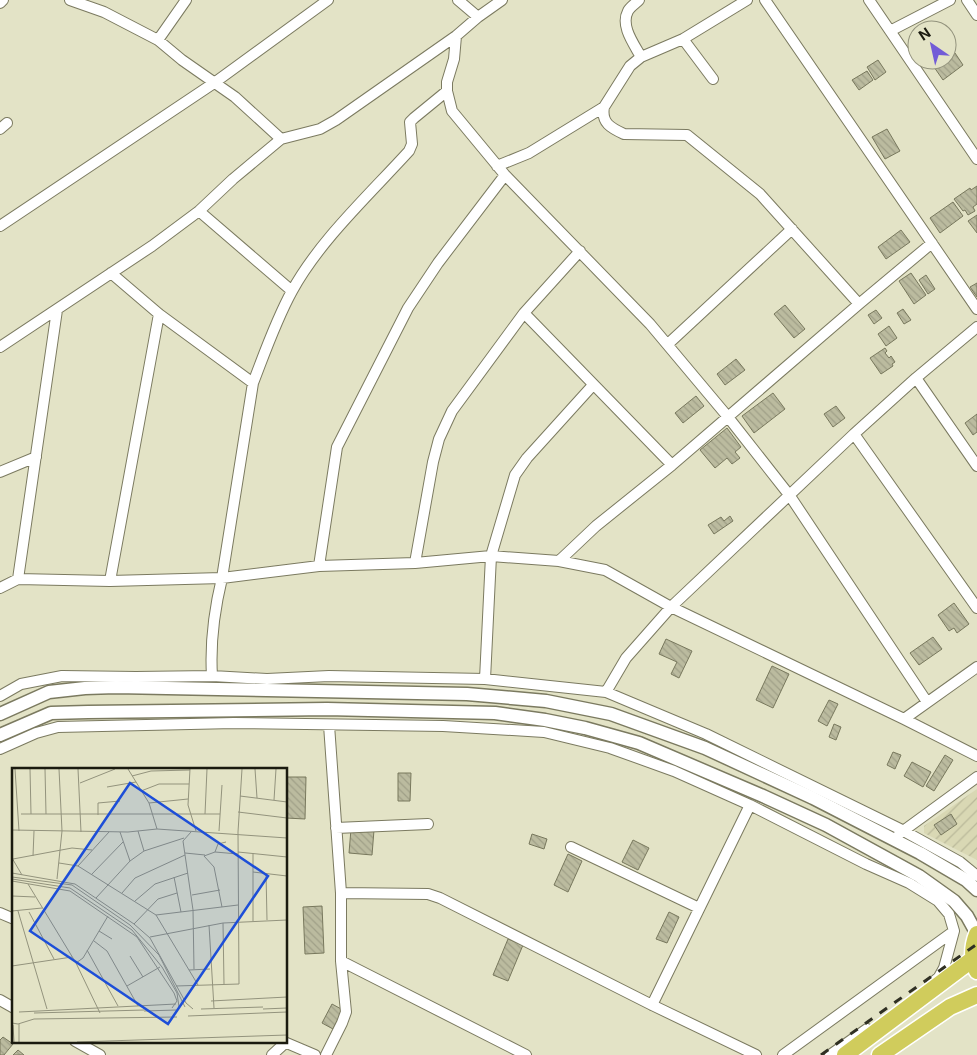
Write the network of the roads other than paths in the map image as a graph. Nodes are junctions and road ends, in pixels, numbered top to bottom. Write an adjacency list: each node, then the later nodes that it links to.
1 (3, 0): 13 (street)
2 (186, 0): 19 (street)
3 (328, 0): 22 (street)
4 (458, 0): 15 (street)
5 (502, 0): 15 (street)
6 (640, 0): 20 (street)
7 (747, 0): 18 (street)
8 (764, 0): 32 (street)
9 (869, 0): 16 (street)
10 (950, 0): 16 (street)
11 (966, 0): 14 (street)
12 (76, 1): 19 (street)
13 (0, 3)
14 (977, 15)
15 (478, 17): 17 (street)
16 (890, 31): 26 (street)
17 (456, 36): 23 (street); 25 (street)
18 (683, 39): 20 (street); 21 (street)
19 (158, 40): 22 (street)
20 (641, 57): 24 (street)
21 (713, 79)
22 (214, 83): 25 (street); 30 (street)
23 (447, 91): 27 (street); 35 (street)
24 (604, 107): 27 (street); 31 (street)
25 (281, 139): 29 (street)
26 (977, 159)
27 (498, 166): 28 (street)
28 (505, 175): 33 (street); 57 (street)
29 (199, 211): 34 (street); 35 (street)
30 (0, 226)
31 (792, 229): 36 (street); 42 (street)
32 (932, 243): 36 (street); 37 (street)
33 (580, 251): 39 (street); 42 (street)
34 (111, 273): 38 (street); 40 (street)
35 (292, 291): 45 (street)
36 (859, 304): 47 (street)
37 (977, 309)
38 (57, 310): 43 (street); 49 (street)
39 (524, 313): 46 (street); 56 (street)
40 (159, 314): 45 (street); 60 (street)
41 (977, 327): 44 (street)
42 (668, 344): 47 (street)
43 (0, 346)
44 (916, 378): 48 (street); 51 (street)
45 (253, 383): 58 (street)
46 (594, 385): 50 (street); 54 (street)
47 (728, 417): 50 (street); 53 (street)
48 (854, 434): 53 (street); 63 (street)
49 (36, 456): 52 (street); 59 (street)
50 (672, 465): 55 (street)
51 (977, 466)
52 (0, 472)
53 (790, 496): 62 (street); 69 (street)
54 (491, 556): 55 (street); 56 (street); 66 (street)
55 (559, 561): 62 (street)
56 (414, 563): 57 (street)
57 (320, 566): 58 (street)
58 (222, 578): 60 (street); 65 (street)
59 (18, 579): 60 (street); 61 (street)
60 (110, 581)
61 (0, 588)
62 (670, 607): 67 (street); 71 (street)
63 (977, 608)
64 (977, 666): 69 (street)
65 (212, 676): 66 (street); 68 (street)
66 (485, 679): 67 (street)
67 (606, 692): 80 (street)
68 (0, 696)
69 (927, 702): 71 (street)
70 (0, 714): 80 (street)
71 (904, 719): 75 (street)
72 (329, 725): 74 (street); 77 (street); 79 (street)
73 (0, 735): 89 (street)
74 (0, 749)
75 (977, 756)
76 (977, 777): 80 (street)
77 (750, 805): 85 (street); 88 (street)
78 (428, 824): 79 (street)
79 (336, 828): 84 (street)
80 (898, 835): 82 (street); 83 (street)
81 (571, 847): 85 (street)
82 (977, 876)
83 (977, 890)
84 (341, 893): 90 (street); 94 (street)
85 (699, 908): 94 (street)
86 (0, 913): 87 (street)
87 (12, 918)
88 (954, 931): 104 (street); 105 (street)
89 (977, 934): 91 (highway)
90 (341, 961): 101 (street); 102 (street)
91 (975, 964): 106 (highway)
92 (977, 995): 107 (highway)
93 (0, 1000): 95 (street)
94 (652, 1005): 103 (street)
95 (12, 1007)
96 (77, 1042): 98 (street)
97 (284, 1042): 99 (street); 100 (street)
98 (100, 1055)
99 (272, 1055)
100 (315, 1055)
101 (326, 1055)
102 (526, 1055)
103 (756, 1055)
104 (783, 1055)
105 (830, 1055)
106 (845, 1055)
107 (880, 1055)

